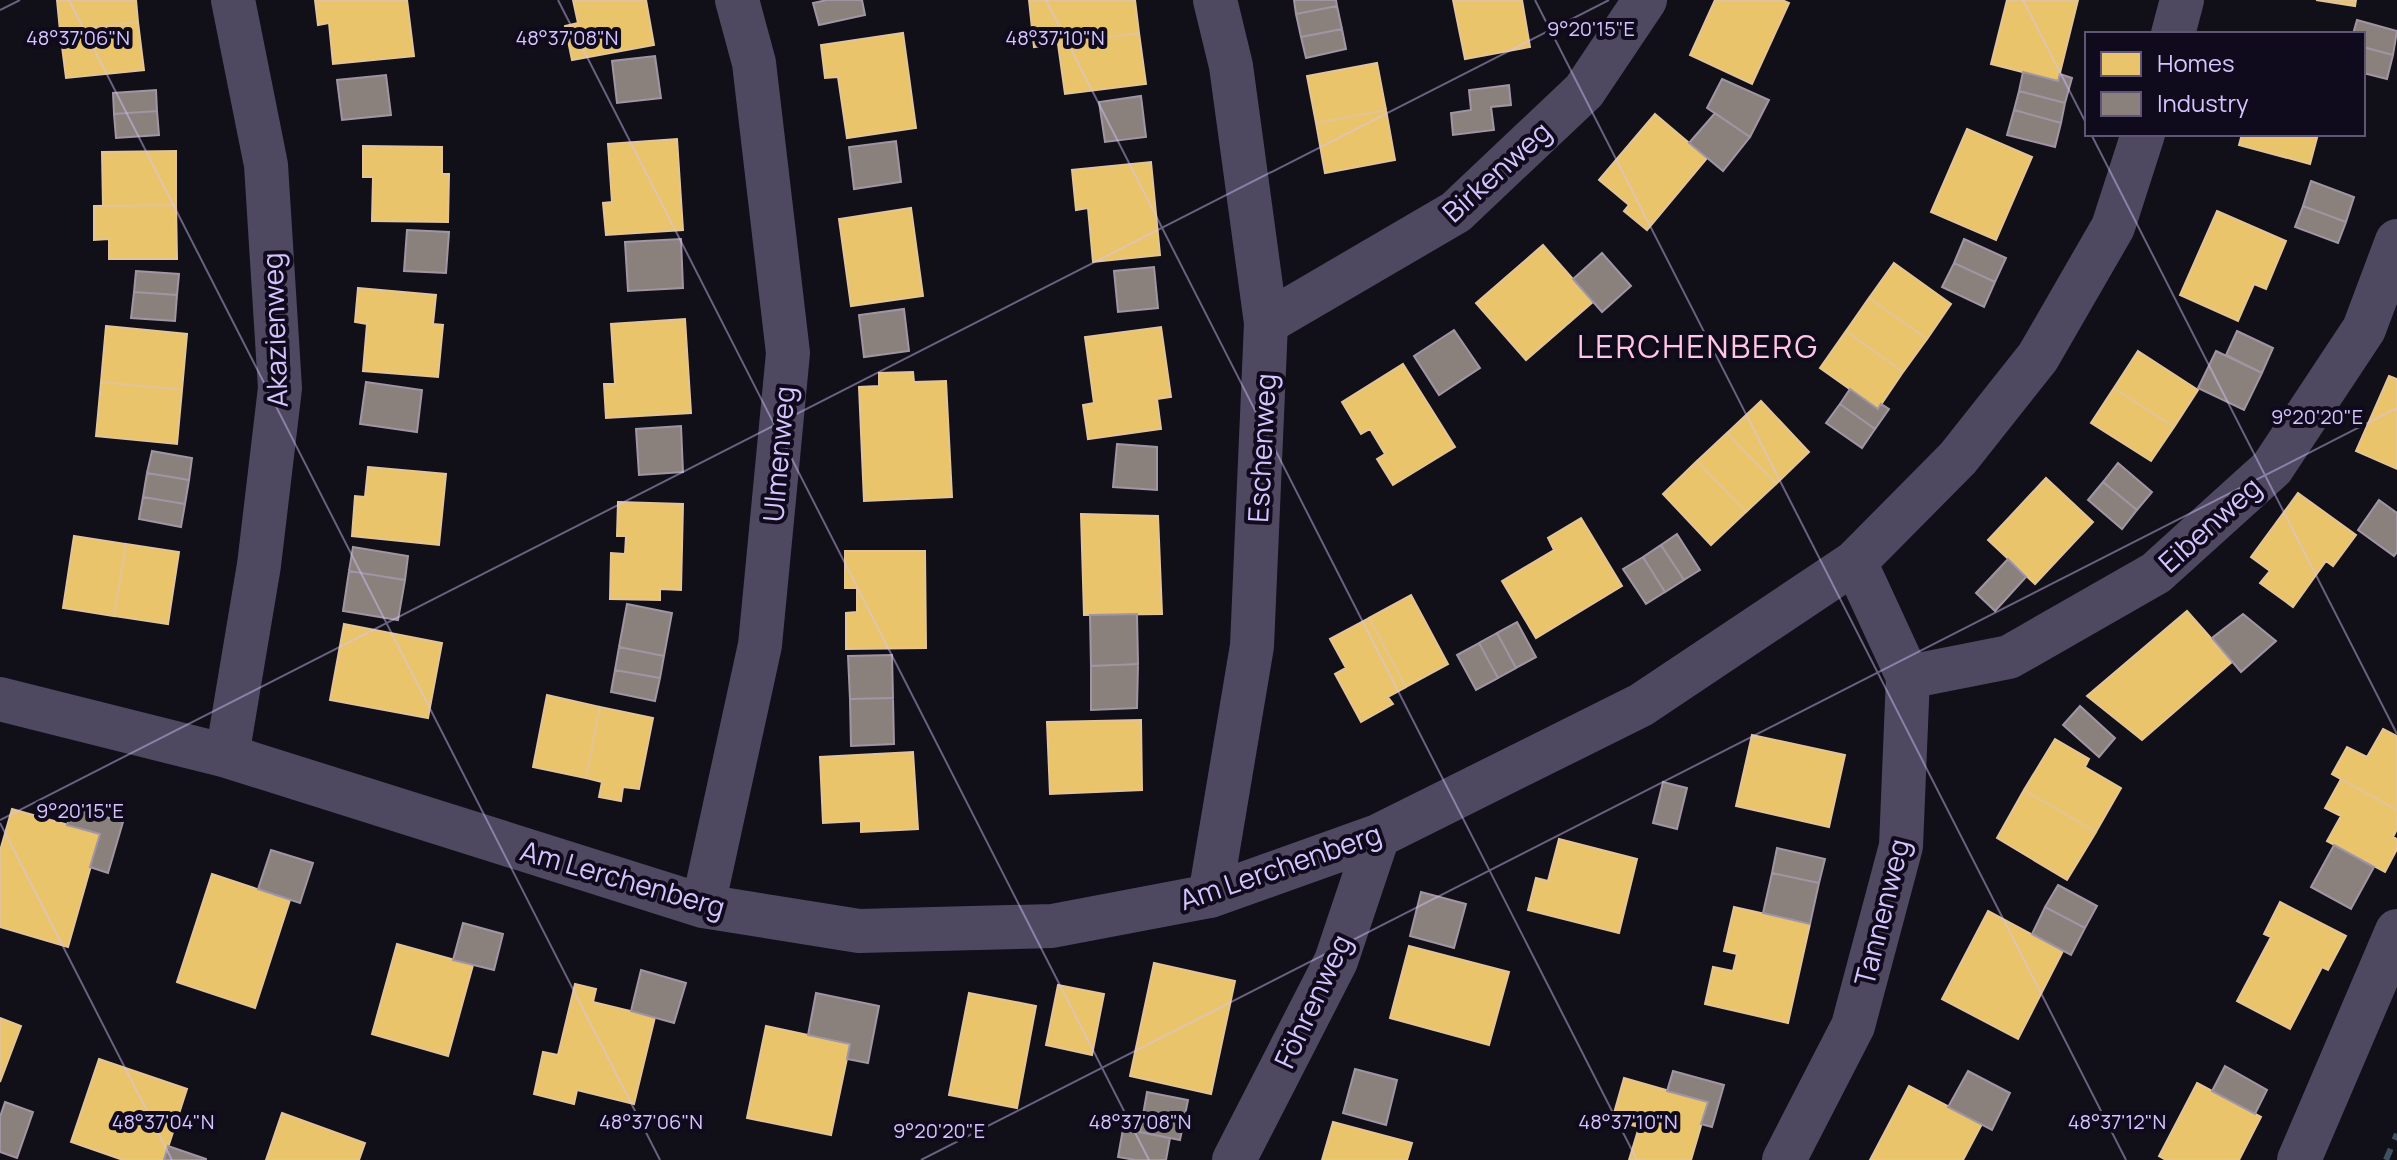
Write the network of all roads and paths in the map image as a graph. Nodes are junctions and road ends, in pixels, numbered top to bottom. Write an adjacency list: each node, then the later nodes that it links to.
1 (233, 0): 13 (street, Akazienweg)
2 (737, 0): 16 (street, Ulmenweg)
3 (1215, 0): 9 (street, Eschenweg)
4 (1645, 0): 9 (street, Birkenweg)
5 (2182, 0): 6 (street)
6 (2174, 32)
7 (2142, 136): 10 (street, Am Lerchenberg)
8 (2397, 241): 11 (street, Eibenweg)
9 (1266, 323): 15 (street, Eschenweg)
10 (1855, 562): 11 (street, Tannenweg); 14 (street, Am Lerchenberg)
11 (1908, 677): 19 (street, Tannenweg)
12 (0, 699): 13 (street, Am Lerchenberg)
13 (227, 756): 16 (street, Am Lerchenberg)
14 (1378, 836): 15 (street, Am Lerchenberg); 18 (street, Föhrenweg)
15 (1210, 896): 16 (street, Am Lerchenberg)
16 (703, 906)
17 (2397, 931): 20 (street)
18 (1234, 1160)
19 (1784, 1160)
20 (2299, 1160)

